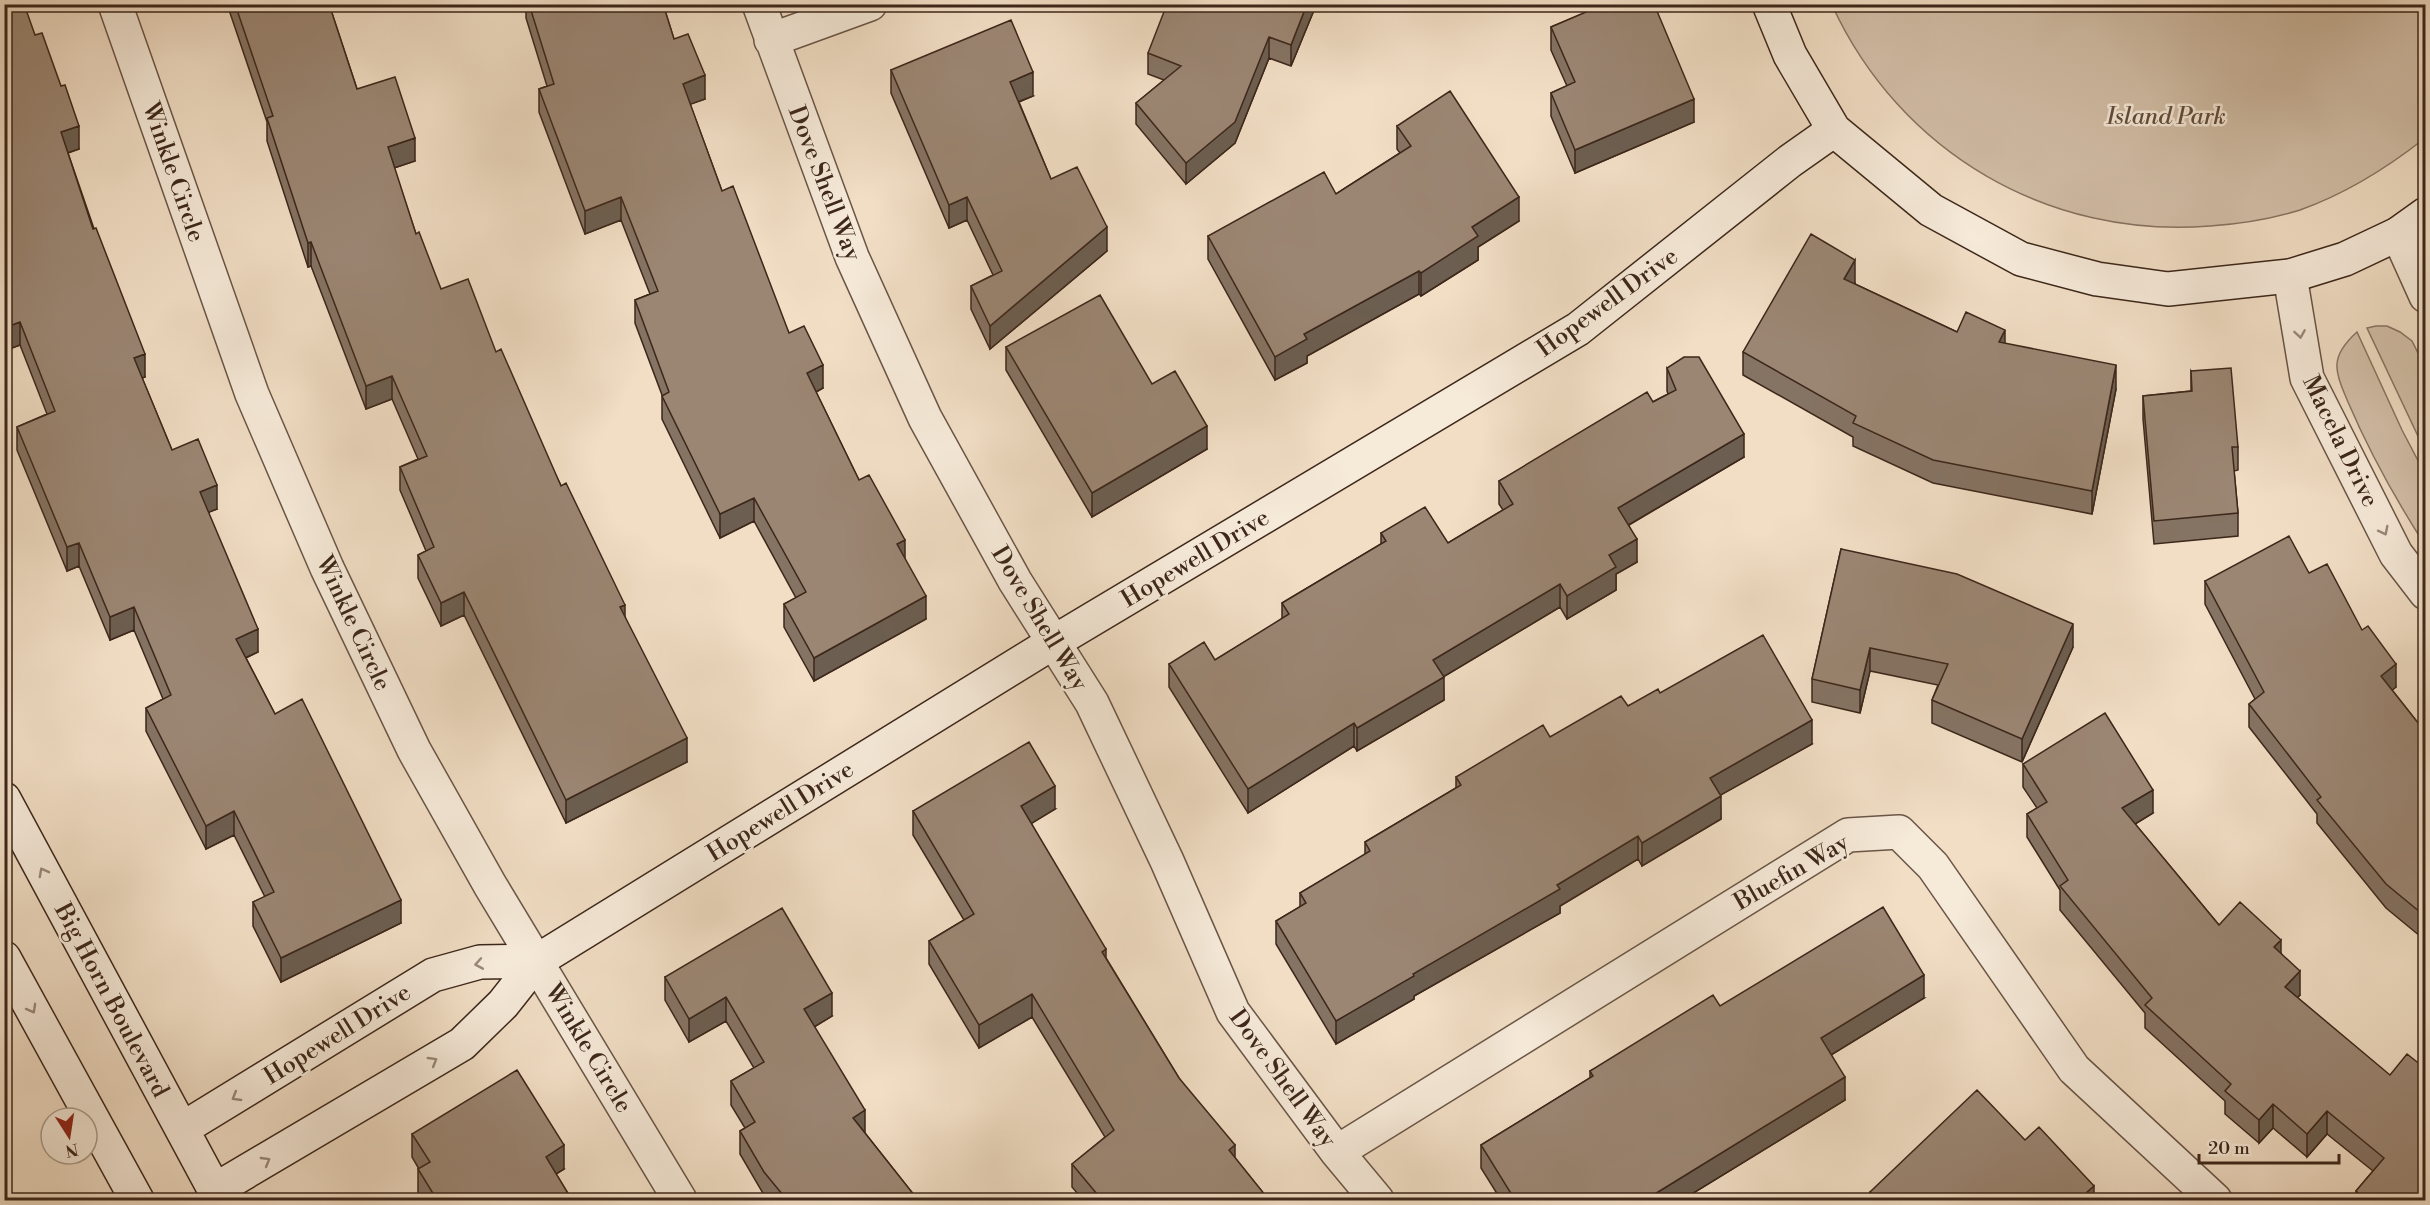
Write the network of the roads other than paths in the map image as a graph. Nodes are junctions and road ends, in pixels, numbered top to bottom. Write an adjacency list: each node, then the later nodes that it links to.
1 (115, 4): 15 (street, Winkle Circle)
2 (759, 4): 5 (street, Dove Shell Way)
3 (870, 4): 5 (street)
4 (1769, 4): 6 (street)
5 (771, 40): 12 (street, Dove Shell Way)
6 (1834, 130): 9 (street); 12 (street, Hopewell Drive)
7 (2426, 214): 8 (street)
8 (2398, 234): 9 (street); 10 (street)
9 (2290, 276): 11 (street, Macela Drive, one-way to 11)
10 (2426, 296)
11 (2426, 593)
12 (1054, 642): 15 (street, Hopewell Drive); 17 (street, Dove Shell Way)
13 (4, 799): 16 (street, Big Horn Boulevard, one-way to 13)
14 (4, 958): 19 (street, one-way to 19)
15 (537, 961): 16 (street, Hopewell Drive, one-way to 16); 18 (street, Hopewell Drive, one-way to 15); 20 (street, Winkle Circle)
16 (182, 1129): 18 (street, Big Horn Boulevard)
17 (1337, 1152): 21 (street, Dove Shell Way); 22 (street, Bluefin Way)
18 (218, 1195)
19 (137, 1200)
20 (680, 1200)
21 (1377, 1200)
22 (2215, 1200)

